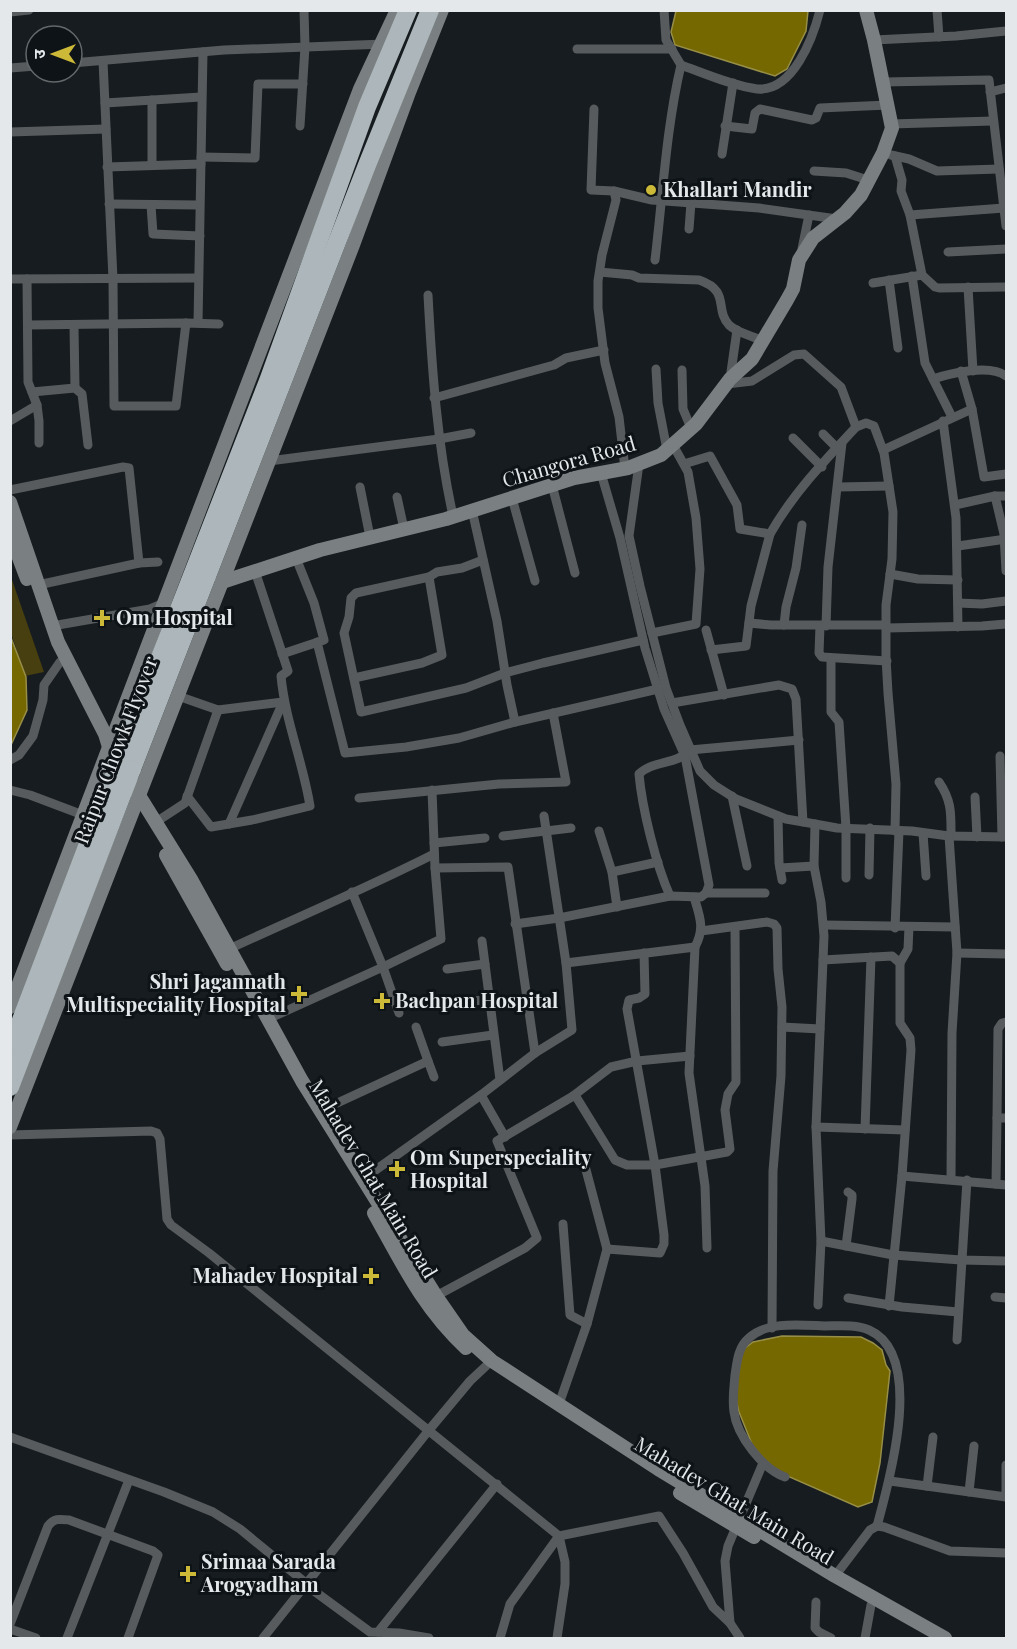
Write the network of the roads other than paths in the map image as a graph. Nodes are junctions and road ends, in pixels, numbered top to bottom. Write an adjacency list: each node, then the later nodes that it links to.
1 (29, 10): 11 (street)
2 (304, 10): 16 (street)
3 (397, 10): 15 (street)
4 (408, 10): 15 (highway, Raipur Chowk Flyover)
5 (430, 10): 78 (highway, Raipur Chowk Flyover)
6 (442, 10): 78 (street)
7 (664, 10): 18 (street)
8 (820, 10): 24 (street)
9 (866, 10): 14 (street, Changora Road)
10 (937, 10): 13 (street)
11 (10, 12)
12 (1006, 31): 13 (street)
13 (939, 37): 14 (street)
14 (874, 40): 23 (street, Changora Road)
15 (387, 44): 16 (street); 67 (highway, Raipur Chowk Flyover)
16 (305, 47): 19 (street); 25 (street)
17 (577, 49): 18 (street)
18 (672, 49): 22 (street)
19 (202, 52): 20 (street); 28 (street)
20 (103, 61): 21 (street); 30 (street)
21 (84, 62)
22 (681, 65): 24 (street); 50 (street)
23 (883, 82): 27 (street); 31 (street, Changora Road)
24 (733, 83): 36 (street)
25 (303, 84): 35 (street); 43 (street)
26 (1006, 88): 27 (street)
27 (990, 92): 33 (street)
28 (201, 96): 29 (street); 43 (street)
29 (152, 100): 30 (street); 44 (street)
30 (105, 103): 37 (street)
31 (888, 105): 34 (street, Changora Road); 36 (street)
32 (594, 109): 49 (street)
33 (993, 121): 34 (street); 40 (street)
34 (891, 124): 42 (street, Changora Road)
35 (300, 126)
36 (726, 126): 41 (street)
37 (106, 129): 38 (street); 45 (street)
38 (10, 132)
39 (1006, 144): 40 (street)
40 (996, 145): 46 (street)
41 (722, 154)
42 (888, 155): 46 (street); 48 (street, Changora Road); 57 (street)
43 (201, 160): 44 (street); 54 (street)
44 (152, 165): 45 (street)
45 (107, 166): 52 (street)
46 (999, 169): 55 (street)
47 (814, 171): 48 (street)
48 (868, 180): 58 (street, Changora Road)
49 (615, 191): 50 (street); 66 (street)
50 (661, 201): 51 (street); 64 (street)
51 (692, 203): 56 (street); 60 (street)
52 (109, 204): 53 (street); 72 (street)
53 (151, 205): 54 (street); 61 (street)
54 (199, 205): 61 (street)
55 (1004, 208): 57 (street); 59 (street)
56 (809, 215): 58 (street); 65 (street)
57 (910, 215): 68 (street)
58 (837, 219): 65 (street, Changora Road)
59 (1006, 226)
60 (689, 229)
61 (200, 236): 69 (street)
62 (1006, 249): 63 (street)
63 (948, 252)
64 (655, 260)
65 (799, 260): 86 (street, Changora Road)
66 (600, 272): 85 (street); 88 (street)
67 (299, 273): 96 (highway, Raipur Chowk Flyover); 158 (street)
68 (917, 275): 73 (street); 75 (street); 94 (street)
69 (198, 278): 72 (street); 80 (street)
70 (10, 279): 71 (street)
71 (27, 279): 72 (street); 83 (street)
72 (113, 279): 81 (street)
73 (889, 280): 74 (street); 87 (street)
74 (873, 283)
75 (968, 287): 76 (street); 92 (street)
76 (1006, 287)
77 (428, 295): 99 (street)
78 (324, 298): 96 (highway, Raipur Chowk Flyover); 115 (street)
79 (186, 323): 80 (street); 81 (street); 81 (street)
80 (198, 323): 82 (street)
81 (114, 324): 84 (street)
82 (219, 324)
83 (28, 325): 84 (street); 98 (street)
84 (74, 326): 97 (street)
85 (737, 330): 86 (street); 95 (street)
86 (763, 341): 95 (street, Changora Road)
87 (898, 348)
88 (604, 350): 99 (street); 119 (street)
89 (656, 369): 113 (street)
90 (682, 370): 105 (street)
91 (961, 371): 92 (street); 94 (street); 101 (street)
92 (973, 371): 93 (street)
93 (1006, 376)
94 (933, 380): 102 (street)
95 (729, 382): 104 (street); 105 (street, Changora Road)
96 (275, 384): 268 (highway, Raipur Chowk Flyover, bridge); 275 (highway, Raipur Chowk Flyover, bridge)
97 (75, 388): 98 (street); 111 (street)
98 (32, 392): 100 (street)
99 (434, 398): 109 (street)
100 (37, 405): 103 (street); 110 (street)
101 (972, 409): 102 (street); 121 (street)
102 (948, 419): 114 (street); 132 (street)
103 (10, 421)
104 (856, 427): 112 (street); 114 (street)
105 (691, 428): 113 (street, Changora Road)
106 (471, 432): 109 (street)
107 (823, 434): 112 (street)
108 (793, 438): 118 (street)
109 (439, 439): 115 (street); 134 (street)
110 (39, 443)
111 (88, 445)
112 (840, 446): 118 (street); 125 (street)
113 (670, 447): 116 (street, Changora Road); 117 (street)
114 (883, 450): 123 (street)
115 (269, 461): 155 (street)
116 (639, 464): 119 (street, Changora Road); 168 (street)
117 (684, 464): 138 (street); 168 (street)
118 (822, 466): 138 (street)
119 (625, 469): 120 (street, Changora Road)
120 (601, 473): 122 (street, Changora Road); 169 (street)
121 (1006, 474)
122 (552, 485): 130 (street, Changora Road); 150 (street)
123 (889, 486): 125 (street); 151 (street)
124 (360, 487): 139 (street)
125 (838, 487): 164 (street)
126 (10, 490): 147 (street)
127 (995, 496): 128 (street); 132 (street); 140 (street)
128 (1006, 496)
129 (397, 497): 136 (street)
130 (512, 498): 133 (street, Changora Road); 154 (street)
131 (10, 502): 143 (street)
132 (955, 505): 141 (street)
133 (472, 510): 134 (street, Changora Road); 145 (street)
134 (453, 516): 136 (street, Changora Road)
135 (802, 525): 163 (street)
136 (404, 529): 139 (street, Changora Road)
137 (10, 534): 143 (street, Mahadev Ghat Main Road)
138 (770, 534): 160 (street)
139 (370, 537): 142 (street, Changora Road)
140 (1005, 539): 141 (street); 144 (street)
141 (958, 546): 153 (street)
142 (296, 558): 148 (street, Changora Road); 170 (street)
143 (19, 559): 156 (street); 175 (street, Mahadev Ghat Main Road)
144 (1006, 559): 149 (street)
145 (483, 560): 152 (street); 176 (street)
146 (158, 562): 147 (street)
147 (139, 563): 156 (street)
148 (255, 570): 155 (street, Changora Road); 172 (street)
149 (1006, 571)
150 (575, 573)
151 (890, 574): 153 (street); 165 (street)
152 (429, 577): 177 (street); 177 (street)
153 (958, 580): 159 (street)
154 (535, 581)
155 (222, 582): 180 (street)
156 (38, 585): 162 (street)
157 (1006, 601): 159 (street)
158 (164, 603): 162 (street); 187 (street)
159 (958, 603): 166 (street)
160 (749, 623): 163 (street); 171 (street)
161 (1006, 624): 166 (street)
162 (52, 626): 187 (street)
163 (784, 626): 164 (street)
164 (823, 626): 165 (street); 173 (street)
165 (886, 626): 166 (street); 174 (street)
166 (958, 627)
167 (706, 630): 171 (street)
168 (652, 633): 182 (street)
169 (643, 640): 176 (street); 178 (street)
170 (317, 642): 172 (street); 185 (street)
171 (711, 650): 179 (street)
172 (282, 654): 181 (street)
173 (831, 659): 174 (street); 207 (street)
174 (887, 661): 211 (street)
175 (60, 662): 187 (street, Mahadev Ghat Main Road); 190 (street)
176 (505, 673): 177 (street); 185 (street)
177 (354, 678)
178 (658, 689): 184 (street); 188 (street)
179 (724, 695): 182 (street); 186 (street)
180 (178, 696): 183 (street); 198 (street)
181 (283, 702): 183 (street); 204 (street); 204 (street)
182 (672, 703): 188 (street)
183 (218, 710): 194 (street)
184 (553, 713): 185 (street); 193 (street)
185 (515, 722)
186 (799, 740): 188 (street); 203 (street)
187 (108, 752): 198 (street, Mahadev Ghat Main Road); 199 (street)
188 (687, 753): 195 (street); 220 (street); 231 (street)
189 (1000, 756): 216 (street)
190 (10, 759)
191 (939, 782): 214 (street)
192 (10, 790): 199 (street)
193 (432, 790): 197 (street); 218 (street)
194 (187, 796): 202 (street); 204 (street)
195 (732, 796): 201 (street); 222 (street)
196 (975, 797): 215 (street)
197 (359, 798)
198 (137, 800): 202 (street); 280 (street); 313 (street, Mahadev Ghat Main Road)
199 (83, 815): 259 (street)
200 (544, 816): 209 (street)
201 (778, 816): 203 (street); 224 (street)
202 (156, 822): 246 (street)
203 (803, 822): 205 (street)
204 (229, 824)
205 (815, 824): 207 (street); 221 (street)
206 (571, 828): 209 (street)
207 (846, 828): 208 (street); 228 (street)
208 (870, 828): 211 (street); 226 (street)
209 (546, 831): 213 (street); 236 (street)
210 (599, 831): 225 (street)
211 (897, 831): 212 (street); 242 (street)
212 (923, 833): 214 (street); 227 (street)
213 (503, 836)
214 (950, 837): 215 (street); 241 (street)
215 (976, 837): 216 (street)
216 (1004, 837)
217 (485, 838): 218 (street)
218 (434, 843): 219 (street)
219 (434, 854): 223 (street); 230 (street)
220 (658, 862): 225 (street); 233 (street)
221 (814, 866): 224 (street); 238 (street)
222 (747, 867)
223 (435, 868): 237 (street); 255 (street)
224 (780, 868): 229 (street)
225 (612, 872): 235 (street)
226 (869, 875)
227 (926, 876)
228 (846, 878)
229 (782, 880)
230 (352, 892): 246 (street); 255 (street)
231 (706, 893): 232 (street); 234 (street)
232 (765, 893)
233 (670, 896): 234 (street); 235 (street)
234 (694, 897): 243 (street)
235 (617, 907): 236 (street)
236 (559, 918): 237 (street); 252 (street)
237 (515, 924): 269 (street)
238 (824, 926): 242 (street); 251 (street)
239 (735, 927): 243 (street); 264 (street); 286 (street)
240 (909, 927): 241 (street); 242 (street); 253 (street)
241 (955, 927): 248 (street)
242 (895, 928)
243 (701, 931): 245 (street)
244 (482, 941): 254 (street)
245 (695, 947): 247 (street); 270 (street)
246 (229, 949): 261 (street)
247 (644, 953): 252 (street); 272 (street)
248 (957, 953): 249 (street); 291 (street)
249 (1006, 954)
250 (871, 957): 251 (street); 253 (street); 282 (street)
251 (823, 960): 265 (street)
252 (566, 963): 269 (street)
253 (900, 963): 283 (street)
254 (485, 964): 256 (street); 257 (street)
255 (383, 967): 260 (street); 261 (street)
256 (447, 969)
257 (489, 999): 258 (street); 266 (street)
258 (445, 1005)
259 (10, 1007)
260 (399, 1013)
261 (268, 1019): 278 (street)
262 (1006, 1022): 279 (street)
263 (416, 1026): 271 (street)
264 (782, 1027): 265 (street); 311 (street)
265 (820, 1029): 281 (street)
266 (493, 1035): 267 (street); 274 (street)
267 (442, 1042)
268 (10, 1049)
269 (535, 1053): 274 (street)
270 (690, 1056): 272 (street); 286 (street)
271 (428, 1061): 273 (street); 278 (street)
272 (637, 1061): 277 (street); 287 (street)
273 (434, 1077)
274 (500, 1080): 276 (street)
275 (10, 1087)
276 (481, 1095): 285 (street); 290 (street)
277 (573, 1096): 285 (street); 287 (street)
278 (320, 1111): 290 (street)
279 (1002, 1118): 293 (street)
280 (10, 1127)
281 (816, 1127): 282 (street); 296 (street)
282 (865, 1129): 283 (street)
283 (906, 1130): 289 (street)
284 (10, 1135): 315 (street)
285 (505, 1137): 303 (street)
286 (701, 1158): 287 (street); 298 (street)
287 (655, 1165): 299 (street)
288 (585, 1166): 299 (street)
289 (902, 1176): 291 (street); 300 (street)
290 (363, 1179): 303 (street)
291 (951, 1179): 292 (street)
292 (966, 1180): 293 (street); 301 (street)
293 (1001, 1184)
294 (848, 1192): 297 (street)
295 (563, 1224): 310 (street)
296 (820, 1241): 297 (street); 307 (street)
297 (846, 1246): 300 (street)
298 (707, 1248)
299 (607, 1249): 310 (street)
300 (893, 1255): 301 (street); 308 (street)
301 (961, 1260): 302 (street); 309 (street)
302 (1006, 1261)
303 (436, 1296): 314 (street)
304 (995, 1297): 306 (street)
305 (848, 1298): 308 (street)
306 (1006, 1298)
307 (818, 1305)
308 (889, 1306): 309 (street)
309 (958, 1312): 312 (street)
310 (587, 1324): 314 (street)
311 (772, 1328): 319 (street); 323 (street)
312 (957, 1340)
313 (486, 1366): 315 (street); 328 (street, Mahadev Ghat Main Road)
314 (559, 1404): 328 (street)
315 (429, 1430): 324 (street); 334 (street)
316 (10, 1437): 322 (street)
317 (933, 1437): 325 (street)
318 (974, 1446): 326 (street)
319 (764, 1463): 321 (street); 328 (street)
320 (1006, 1465): 327 (street)
321 (785, 1477)
322 (129, 1480): 330 (street); 334 (street)
323 (890, 1480): 325 (street); 329 (street)
324 (497, 1484): 331 (street); 340 (street)
325 (927, 1486): 326 (street)
326 (969, 1492): 327 (street)
327 (1006, 1497)
328 (738, 1522): 333 (street); 336 (street, Mahadev Ghat Main Road); 337 (street)
329 (877, 1526): 332 (street); 333 (street)
330 (108, 1533): 338 (street); 342 (street); 343 (street)
331 (559, 1536): 337 (street); 346 (street); 347 (street)
332 (1006, 1553)
333 (835, 1576): 352 (street)
334 (306, 1584): 340 (street); 344 (street)
335 (816, 1602): 349 (street)
336 (871, 1605): 350 (street); 351 (street, Mahadev Ghat Main Road)
337 (730, 1623): 348 (street)
338 (10, 1624)
339 (10, 1629): 341 (street)
340 (378, 1632): 345 (street)
341 (36, 1638)
342 (67, 1638)
343 (128, 1638)
344 (262, 1638)
345 (429, 1638)
346 (500, 1638)
347 (557, 1638)
348 (740, 1638)
349 (831, 1638)
350 (865, 1638)
351 (929, 1638)
352 (945, 1638)

